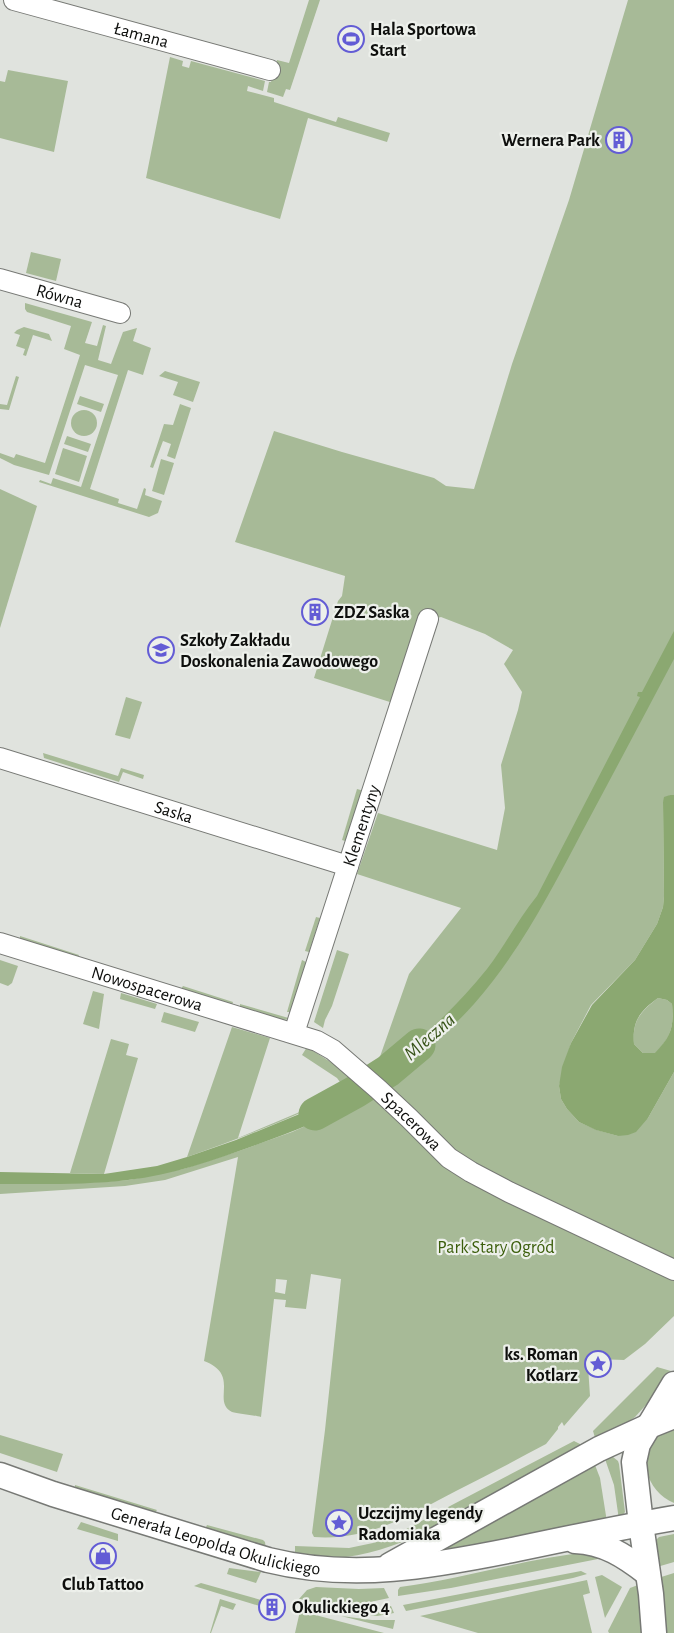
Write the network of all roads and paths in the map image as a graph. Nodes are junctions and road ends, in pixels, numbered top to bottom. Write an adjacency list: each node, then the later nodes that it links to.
1 (14, 0): 2 (street, Łamana)
2 (270, 70)
3 (0, 279): 4 (street, Równa)
4 (120, 313)
5 (428, 619): 7 (street, Klementyny)
6 (0, 758): 7 (street, Saska)
7 (348, 866): 9 (street, Klementyny)
8 (0, 943): 9 (street, Nowospacerowa)
9 (294, 1034): 10 (street, Spacerowa)
10 (674, 1270)
11 (674, 1384): 13 (main road)
12 (674, 1416): 13 (main road, Generała Leopolda Okulickiego)
13 (649, 1426): 18 (main road); 20 (main road, Generała Leopolda Okulickiego)
14 (0, 1474): 16 (main road, Generała Leopolda Okulickiego)
15 (0, 1490): 16 (main road, Generała Leopolda Okulickiego)
16 (53, 1494): 20 (main road, Generała Leopolda Okulickiego)
17 (674, 1518): 18 (main road, Generała Leopolda Okulickiego)
18 (641, 1524): 19 (main road, Generała Leopolda Okulickiego); 21 (main road)
19 (546, 1543): 20 (main road, Generała Leopolda Okulickiego); 21 (main road)
20 (382, 1570)
21 (647, 1573): 22 (main road)
22 (654, 1633)

